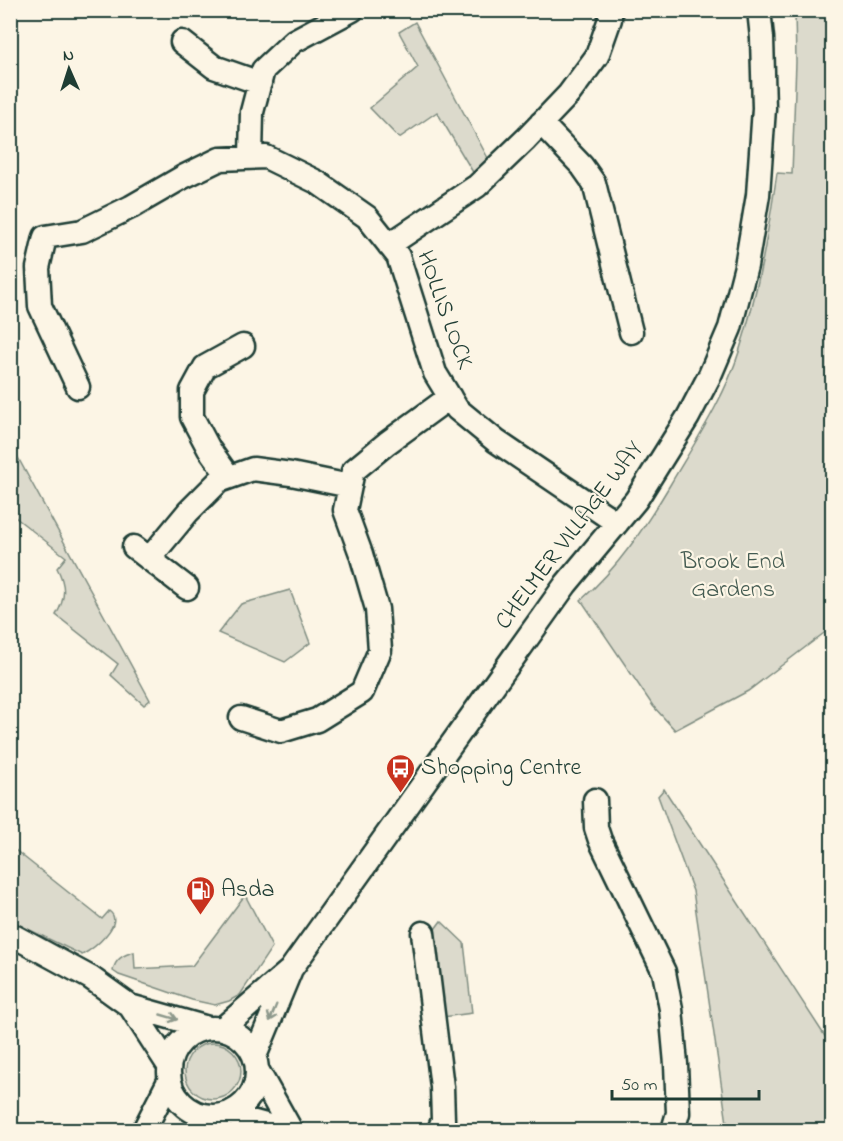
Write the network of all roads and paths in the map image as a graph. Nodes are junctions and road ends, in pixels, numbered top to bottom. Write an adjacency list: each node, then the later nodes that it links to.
1 (352, 10): 5 (street)
2 (610, 10): 6 (street)
3 (759, 10): 15 (street, CHELMER VILLAGE WAY)
4 (182, 42): 5 (street)
5 (260, 83): 7 (street)
6 (541, 123): 8 (street); 9 (street)
7 (251, 157): 8 (street, HOLLIS LOCK); 11 (street, HOLLIS LOCK)
8 (389, 245): 12 (street, HOLLIS LOCK)
9 (631, 332)
10 (243, 345): 13 (street)
11 (78, 387)
12 (450, 397): 14 (street); 15 (street, HOLLIS LOCK)
13 (229, 477): 14 (street); 16 (street)
14 (350, 486): 17 (street)
15 (617, 523): 21 (street, CHELMER VILLAGE WAY)
16 (187, 588)
17 (241, 718)
18 (595, 800): 32 (street)
19 (423, 933): 31 (street)
20 (10, 934): 22 (street)
21 (291, 969): 23 (street, CHELMER VILLAGE WAY); 24 (street, CHELMER VILLAGE WAY, one-way to 24)
22 (130, 1006): 23 (street, one-way to 23); 25 (street)
23 (216, 1028): 24 (street); 25 (street, CHELMER VILLAGE WAY)
24 (256, 1063): 26 (street, CHELMER VILLAGE WAY); 30 (street)
25 (169, 1074): 26 (street); 27 (street, CHELMER VILLAGE WAY)
26 (219, 1116): 28 (street, CHELMER VILLAGE WAY); 29 (street)
27 (144, 1131)
28 (189, 1131)
29 (284, 1131)
30 (291, 1131)
31 (439, 1131)
32 (673, 1131)

